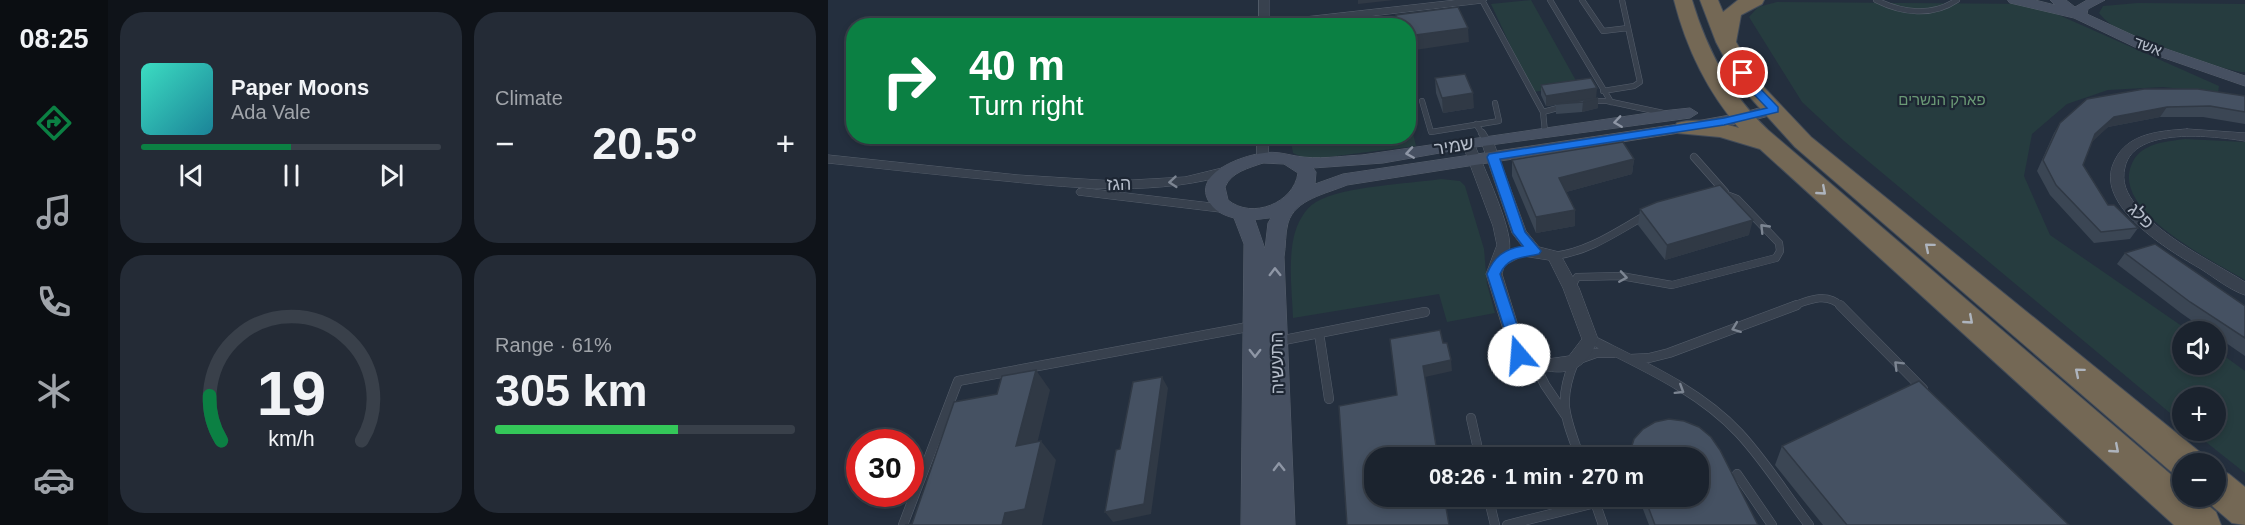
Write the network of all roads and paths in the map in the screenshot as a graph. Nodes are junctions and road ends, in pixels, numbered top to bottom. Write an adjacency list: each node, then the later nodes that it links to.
1 (1264, 0): 15 (street)
2 (1482, 0): 14 (street); 29 (lane)
3 (1550, 0): 22 (lane)
4 (1582, 0): 18 (lane)
5 (1622, 0): 18 (lane)
6 (1683, 0): 20 (highway)
7 (1709, 0): 19 (highway)
8 (1755, 0): 19 (highway)
9 (1876, 0): 10 (lane)
10 (1957, 0)
11 (2015, 0): 17 (street)
12 (2057, 0): 17 (street, אשד)
13 (2098, 0): 17 (street)
14 (1406, 4): 16 (street)
15 (1264, 18)
16 (1311, 18)
17 (2083, 19): 21 (street, אשד)
18 (1628, 28): 22 (lane)
19 (1726, 42): 28 (highway)
20 (1715, 76): 30 (highway); 31 (highway)
21 (2245, 81)
22 (1603, 91): 24 (lane)
23 (1422, 100): 32 (lane)
24 (1607, 101): 25 (lane); 31 (lane)
25 (1586, 102)
26 (1495, 103): 32 (lane)
27 (1574, 104): 29 (lane)
28 (1774, 110): 30 (street, שמיר); 67 (highway, one-way to 28)
29 (1543, 112): 33 (lane)
30 (1739, 113): 31 (street, שמיר); 41 (highway)
31 (1685, 119): 33 (street, שמיר, one-way to 33); 36 (street, שמיר); 41 (highway)
32 (1476, 124): 36 (lane)
33 (1545, 132): 36 (street, שמיר)
34 (2245, 137): 52 (street, פלג)
35 (1263, 144): 38 (street)
36 (1490, 149): 37 (street, שמיר); 48 (street)
37 (1471, 152): 42 (street, שמיר, one-way to 42); 45 (street, שמיר); 50 (street)
38 (1263, 158): 42 (street); 43 (street)
39 (1694, 158): 51 (lane, one-way to 39)
40 (828, 159): 44 (street, הגז)
41 (1787, 160): 82 (highway, one-way to 82)
42 (1297, 162): 45 (street)
43 (1230, 170): 44 (street, הגז, one-way to 44); 46 (street)
44 (1006, 178): 46 (street, הגז)
45 (1294, 200): 46 (street); 54 (street, התעשיה, one-way to 45)
46 (1235, 211): 54 (street, התעשיה)
47 (1653, 212): 49 (lane)
48 (1534, 251): 49 (street); 50 (street)
49 (1554, 256): 51 (street)
50 (1498, 263): 60 (street)
51 (1571, 288): 56 (street)
52 (2245, 289)
53 (1425, 312): 55 (lane)
54 (1269, 330): 55 (lane); 74 (lane); 75 (street, התעשיה, one-way to 75); 76 (street, התעשיה, one-way to 54)
55 (1319, 333): 62 (lane)
56 (1590, 339): 57 (lane); 59 (street)
57 (1618, 354): 58 (lane); 59 (lane)
58 (1630, 359): 61 (lane, one-way to 58); 81 (lane, one-way to 81)
59 (1576, 360): 60 (street); 64 (lane)
60 (1534, 363): 64 (lane)
61 (1926, 393)
62 (1329, 399)
63 (1471, 418): 65 (lane)
64 (1568, 420): 66 (lane)
65 (1478, 447)
66 (1577, 447)
67 (2175, 453)
68 (1737, 474): 80 (lane)
69 (2226, 495): 73 (highway)
70 (1491, 507): 77 (lane)
71 (1570, 507): 78 (lane)
72 (1596, 507): 79 (lane)
73 (2245, 511)
74 (903, 525)
75 (1255, 525)
76 (1281, 525)
77 (1495, 525)
78 (1507, 525)
79 (1602, 525)
80 (1772, 525)
81 (1809, 525)
82 (2202, 525)

